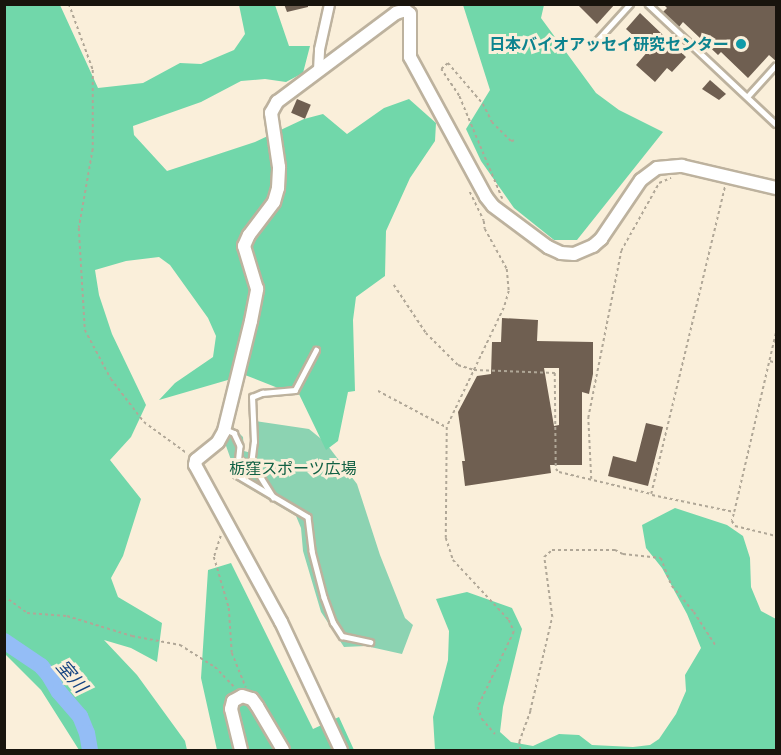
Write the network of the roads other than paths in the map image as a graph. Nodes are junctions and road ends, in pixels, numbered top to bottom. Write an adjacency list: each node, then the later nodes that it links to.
1 (329, 4): 6 (street)
2 (630, 4): 4 (lane)
3 (648, 4): 7 (lane)
4 (591, 47)
5 (775, 66): 7 (lane)
6 (318, 70): 9 (street); 11 (street)
7 (747, 97): 8 (lane)
8 (777, 124)
9 (777, 188)
10 (316, 350): 13 (lane)
11 (225, 429): 12 (lane); 18 (street)
12 (239, 459): 13 (lane); 14 (lane)
13 (251, 465): 14 (lane)
14 (273, 497): 15 (lane)
15 (370, 642)
16 (241, 750): 17 (street)
17 (283, 750)
18 (341, 750)

